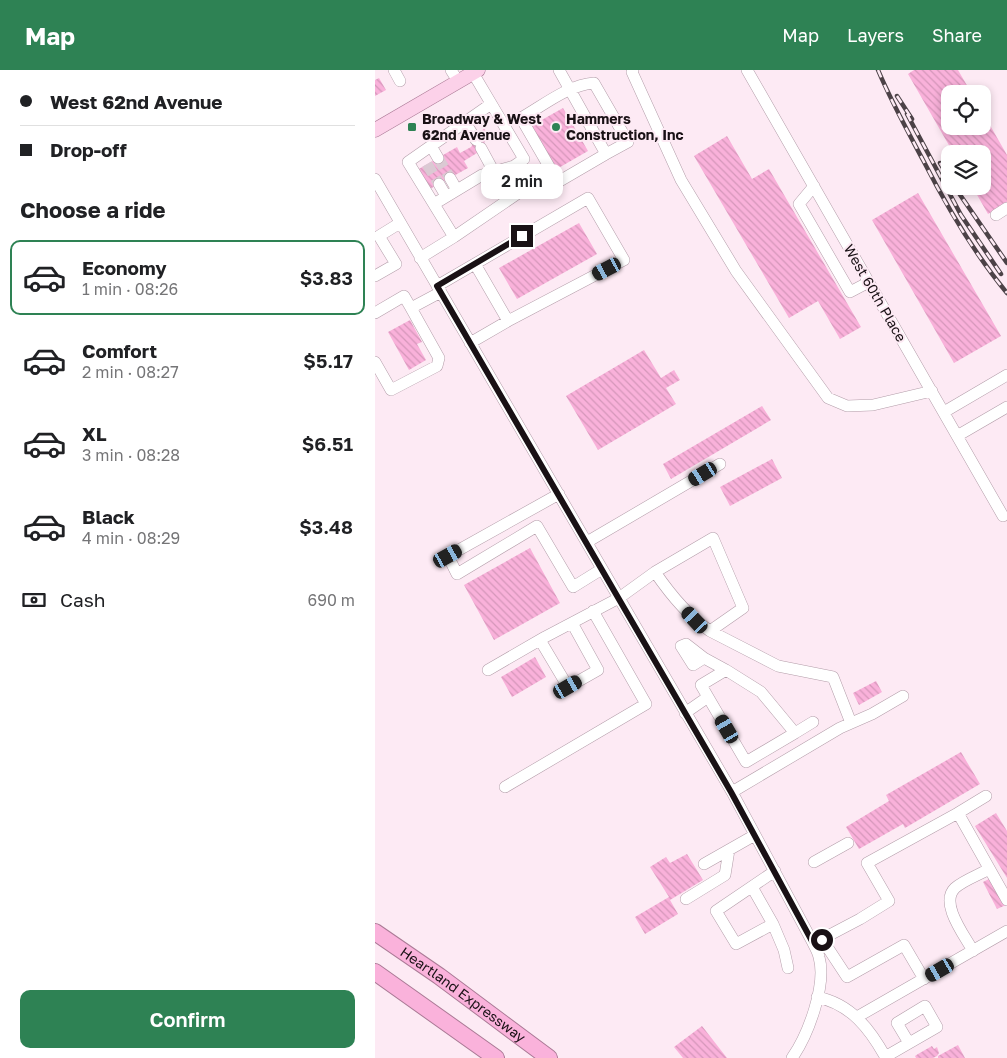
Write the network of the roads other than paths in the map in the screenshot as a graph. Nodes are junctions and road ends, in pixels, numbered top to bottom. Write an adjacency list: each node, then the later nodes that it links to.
1 (394, 70): 7 (street)
2 (559, 70): 8 (street)
3 (633, 70): 44 (street)
4 (750, 71): 22 (street, West 60th Place)
5 (475, 72): 6 (main road); 9 (street)
6 (455, 76): 11 (main road)
7 (400, 81)
8 (570, 90): 14 (street); 14 (street); 14 (street)
9 (491, 104): 10 (street); 17 (street)
10 (465, 122): 12 (street); 18 (street)
11 (375, 130)
12 (431, 146): 13 (street); 15 (street)
13 (420, 154): 16 (street); 25 (street)
14 (607, 154)
15 (438, 158)
16 (427, 164)
17 (514, 166): 18 (street); 30 (street)
18 (494, 172): 23 (street)
19 (450, 178): 23 (street)
20 (375, 179): 28 (street)
21 (439, 184): 24 (street)
22 (814, 186): 36 (street, West 60th Place); 36 (street)
23 (457, 190): 24 (street)
24 (446, 196): 25 (street)
25 (434, 204): 30 (street)
26 (1007, 208): 27 (street)
27 (996, 215)
28 (400, 223): 29 (street); 33 (street)
29 (377, 232): 31 (street)
30 (454, 237): 33 (street)
31 (385, 246): 32 (street); 35 (street)
32 (375, 253)
33 (420, 258): 37 (street)
34 (475, 264): 37 (street); 40 (street); 40 (street)
35 (375, 276)
36 (869, 282): 44 (street, West 60th Place)
37 (439, 289): 38 (street); 41 (street)
38 (411, 308): 39 (street); 42 (street)
39 (375, 313)
40 (508, 321): 41 (street)
41 (470, 343): 49 (street)
42 (375, 362)
43 (1007, 375): 46 (street)
44 (932, 392): 46 (street, West 60th Place)
45 (1007, 407): 47 (street)
46 (944, 412): 47 (street, West 60th Place)
47 (957, 436): 51 (street, West 60th Place)
48 (720, 464): 53 (street)
49 (559, 494): 50 (street); 53 (street)
50 (529, 511): 52 (street); 52 (street)
51 (1003, 516)
52 (537, 526): 54 (street)
53 (587, 542): 54 (street)
54 (602, 569): 56 (street)
55 (655, 572): 56 (street); 59 (street); 59 (street)
56 (619, 598): 57 (street); 66 (street)
57 (593, 611): 58 (street); 72 (street)
58 (572, 623): 60 (street); 60 (street)
59 (710, 631): 68 (street)
60 (541, 640): 62 (street)
61 (704, 658): 63 (street)
62 (488, 670)
63 (726, 670): 65 (street); 69 (street)
64 (903, 696): 68 (street)
65 (708, 697): 66 (street); 70 (street)
66 (685, 713): 73 (street)
67 (813, 722): 69 (street)
68 (851, 723): 71 (street)
69 (795, 733): 70 (street)
70 (778, 744): 71 (street)
71 (771, 769): 73 (street)
72 (505, 787)
73 (731, 792): 76 (street)
74 (986, 796): 75 (street)
75 (957, 813): 81 (street); 89 (street)
76 (755, 835): 78 (street); 82 (street)
77 (848, 843): 79 (street)
78 (729, 850): 80 (street); 84 (street)
79 (814, 862)
80 (704, 864)
81 (989, 869): 85 (street); 90 (street)
82 (775, 871): 83 (street); 89 (street)
83 (752, 888): 86 (street); 86 (street)
84 (686, 899)
85 (1007, 900)
86 (773, 924): 91 (street)
87 (375, 932): 98 (highway, Heartland Expressway)
88 (1007, 932): 90 (street)
89 (817, 941): 93 (street); 94 (street)
90 (973, 951): 93 (street)
91 (788, 968)
92 (375, 972): 97 (highway)
93 (924, 979): 95 (street)
94 (817, 997): 95 (street); 99 (street)
95 (857, 1017): 100 (street)
96 (909, 1043): 100 (street)
97 (495, 1058)
98 (549, 1058)
99 (792, 1058)
100 (886, 1058)

